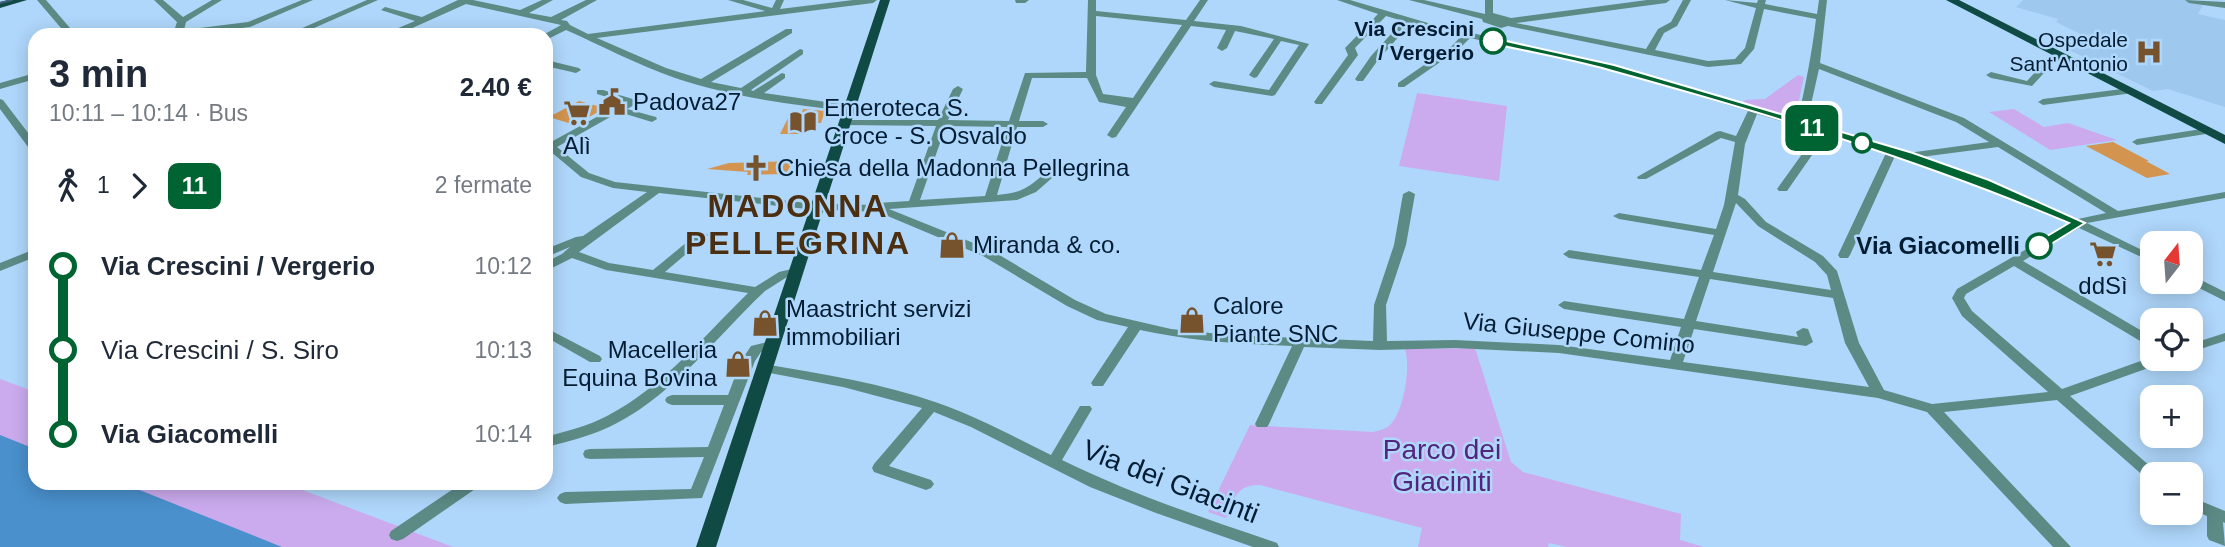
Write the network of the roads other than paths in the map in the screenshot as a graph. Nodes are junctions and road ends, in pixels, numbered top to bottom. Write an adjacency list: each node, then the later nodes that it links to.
1 (22, 0): 28 (main road)
2 (41, 0): 46 (street)
3 (158, 0): 39 (street)
4 (218, 0): 39 (street)
5 (309, 0): 48 (street)
6 (374, 0): 49 (street)
7 (464, 0): 29 (street); 40 (street)
8 (549, 0): 33 (street)
9 (593, 0): 41 (street)
10 (732, 0): 34 (street)
11 (780, 0): 34 (street)
12 (873, 0): 34 (street)
13 (885, 0): 84 (main road)
14 (1026, 0): 26 (street)
15 (1092, 0): 35 (street)
16 (1204, 0): 43 (street)
17 (1341, 0): 36 (street)
18 (1413, 0): 38 (street)
19 (1489, 0): 38 (street)
20 (1666, 0): 44 (street)
21 (1687, 0): 59 (street)
22 (1729, 0): 30 (street)
23 (1823, 0): 37 (street)
24 (1951, 0): 60 (main road)
25 (2190, 0): 27 (street)
26 (1018, 1)
27 (2209, 1): 31 (street)
28 (1, 2)
29 (482, 2): 33 (street)
30 (1761, 3): 37 (street); 59 (street)
31 (2225, 5)
32 (385, 10): 40 (street)
33 (521, 13): 41 (street)
34 (774, 13): 55 (street)
35 (1091, 13): 43 (street); 64 (street)
36 (1384, 13): 42 (street); 80 (street)
37 (1820, 17): 62 (street)
38 (1487, 18): 44 (street); 54 (street)
39 (182, 20): 47 (street)
40 (423, 20): 50 (street)
41 (553, 20): 45 (street)
42 (1409, 20): 54 (street); 69 (street)
43 (1186, 22): 51 (street); 82 (street)
44 (1507, 24): 54 (street); 59 (street)
45 (566, 27): 53 (street); 55 (street)
46 (66, 28)
47 (180, 28)
48 (222, 28)
49 (307, 28)
50 (406, 28)
51 (1232, 28): 56 (street); 57 (street)
52 (789, 31): 70 (street)
53 (553, 34)
54 (1473, 36): 72 (street); 83 (street)
55 (589, 37): 70 (street)
56 (1279, 38): 65 (street); 71 (street)
57 (1222, 48)
58 (800, 52): 77 (street)
59 (1649, 52)
60 (2064, 57): 66 (street); 75 (main road)
61 (553, 64): 63 (street)
62 (1815, 64): 92 (street); 101 (street)
63 (576, 69)
64 (1091, 75): 82 (street); 90 (street)
65 (1254, 75)
66 (1991, 75)
67 (782, 76): 78 (street)
68 (28, 78): 73 (street)
69 (1360, 79)
70 (704, 82): 77 (street)
71 (1214, 84)
72 (1401, 85)
73 (0, 86)
74 (958, 89): 89 (street)
75 (2130, 91): 81 (street); 93 (main road)
76 (600, 92): 85 (street)
77 (742, 92): 78 (street)
78 (754, 95): 84 (street)
79 (0, 102): 97 (street)
80 (1318, 102)
81 (2043, 102)
82 (1134, 103): 95 (street)
83 (1736, 105): 86 (street); 96 (street)
84 (850, 108): 88 (main road)
85 (618, 109): 87 (street); 100 (street)
86 (1754, 110): 92 (street); 96 (street)
87 (652, 119)
88 (845, 122): 89 (street); 114 (main road)
89 (942, 123): 90 (street); 113 (street)
90 (1014, 124): 91 (street); 112 (street)
91 (1043, 124)
92 (1800, 125): 94 (street)
93 (2208, 131): 98 (main road); 99 (street)
94 (1823, 132): 103 (street); 107 (street)
95 (1112, 135)
96 (1740, 135): 106 (street); 111 (street)
97 (28, 140)
98 (2225, 140)
99 (2137, 142)
100 (553, 143)
101 (1998, 144): 104 (street); 116 (street)
102 (553, 150): 108 (street)
103 (1892, 151): 104 (street); 126 (street)
104 (1908, 156): 118 (street)
105 (1048, 176): 112 (street)
106 (1642, 177)
107 (1783, 189)
108 (657, 190): 114 (street); 121 (street)
109 (1409, 194): 148 (street)
110 (2225, 195): 116 (street)
111 (1732, 196): 119 (street); 136 (street)
112 (990, 199): 113 (street)
113 (914, 202): 115 (street)
114 (817, 206): 115 (street, Via Giuseppe Comino); 131 (main road)
115 (866, 207): 140 (street, Via Giuseppe Comino)
116 (2115, 214): 118 (street)
117 (1619, 216): 119 (street)
118 (2079, 223): 124 (street); 128 (street)
119 (1720, 233): 132 (street)
120 (702, 235): 133 (street)
121 (590, 236): 122 (street); 123 (street)
122 (553, 250)
123 (571, 253): 129 (street); 133 (street)
124 (2140, 253)
125 (1569, 254): 132 (street)
126 (1844, 255)
127 (28, 256): 130 (street)
128 (2014, 261): 142 (street); 155 (street)
129 (553, 263)
130 (0, 267)
131 (796, 272): 135 (street); 147 (main road)
132 (1706, 274): 136 (street); 139 (street)
133 (654, 275): 135 (street)
134 (2203, 285): 137 (street)
135 (759, 291): 162 (street)
136 (1838, 295): 154 (street)
137 (2225, 297)
138 (1564, 305): 139 (street)
139 (1689, 325): 141 (street); 150 (street)
140 (1135, 327): 145 (street, Via Giuseppe Comino); 153 (street)
141 (1803, 332)
142 (2140, 335)
143 (553, 336): 149 (street)
144 (2225, 337): 146 (street)
145 (1300, 342): 148 (street, Via Giuseppe Comino); 161 (street)
146 (2203, 344)
147 (771, 345): 152 (main road); 157 (street)
148 (1380, 346): 150 (street, Via Giuseppe Comino)
149 (595, 359)
150 (1675, 364): 154 (street, Via Giuseppe Comino)
151 (2140, 366): 155 (street)
152 (764, 368): 158 (street, Via dei Giacinti); 175 (main road)
153 (1098, 383)
154 (1880, 393): 160 (street, Via Giuseppe Comino)
155 (2059, 396): 160 (street); 166 (street)
156 (672, 400): 157 (street)
157 (733, 400): 164 (street)
158 (932, 407): 165 (street, Via dei Giacinti); 167 (street)
159 (1085, 409): 165 (street, Via dei Giacinti)
160 (1932, 409): 177 (street)
161 (1262, 424)
162 (553, 440)
163 (590, 453): 164 (street)
164 (713, 453): 169 (street)
165 (1053, 463): 176 (street, Via dei Giacinti)
166 (2140, 465)
167 (926, 484)
168 (463, 490): 173 (street)
169 (697, 494): 170 (street)
170 (565, 498)
171 (2203, 508): 172 (street)
172 (2220, 515): 174 (street)
173 (397, 535)
174 (2225, 540)
175 (706, 547)
176 (1272, 547)
177 (2063, 547)

